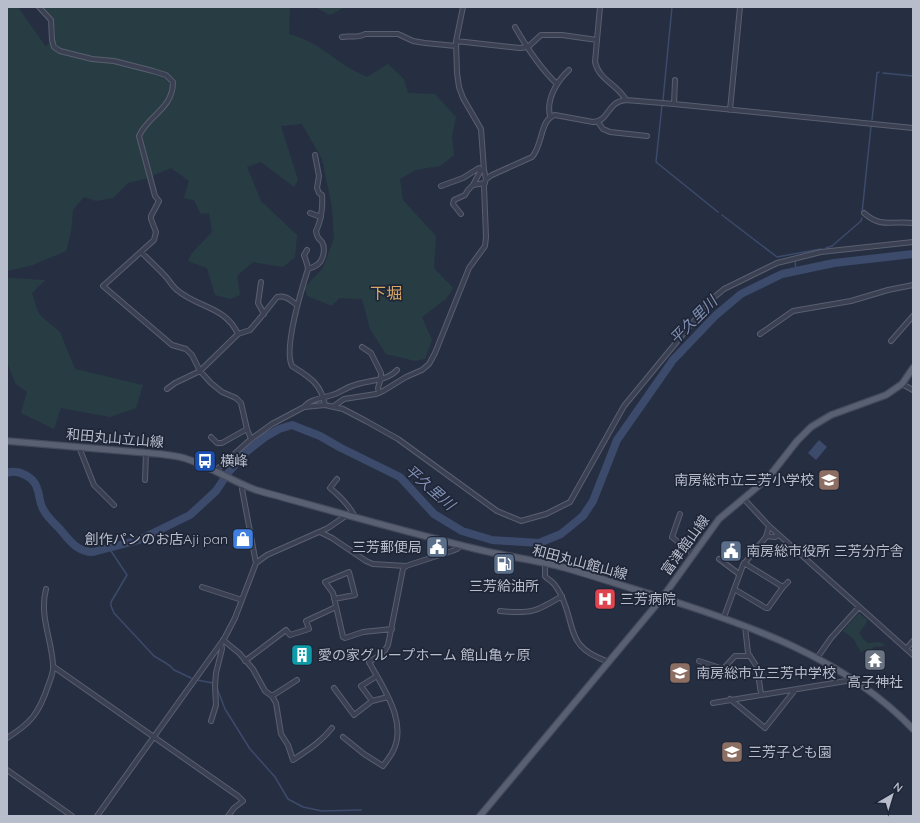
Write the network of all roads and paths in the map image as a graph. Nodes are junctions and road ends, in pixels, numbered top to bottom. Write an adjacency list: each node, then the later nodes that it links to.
1 (39, 7): 31 (street)
2 (464, 7): 8 (street)
3 (600, 7): 7 (street)
4 (740, 7): 15 (street)
5 (515, 27): 9 (street)
6 (342, 37): 8 (street)
7 (597, 40): 9 (street); 13 (street)
8 (456, 44): 9 (street); 21 (street)
9 (528, 47): 12 (street)
10 (569, 70): 12 (street)
11 (675, 80): 14 (street)
12 (557, 84): 16 (street)
13 (626, 100): 14 (street); 17 (street)
14 (674, 104): 15 (street)
15 (730, 110): 18 (street)
16 (550, 116): 17 (street); 21 (street)
17 (598, 122): 19 (street)
18 (913, 128)
19 (647, 136)
20 (315, 155): 27 (street)
21 (486, 181): 22 (street); 49 (street)
22 (473, 185): 23 (street); 26 (street)
23 (441, 186)
24 (310, 213): 27 (street)
25 (864, 213): 28 (street)
26 (461, 214)
27 (320, 217): 32 (street)
28 (913, 223)
29 (913, 242): 52 (street)
30 (306, 250): 32 (street)
31 (141, 252): 38 (street); 44 (street)
32 (308, 269): 35 (street)
33 (261, 282): 36 (street)
34 (913, 285): 39 (street)
35 (296, 305): 36 (street); 50 (street)
36 (264, 314): 38 (street)
37 (913, 316): 40 (street)
38 (238, 334): 44 (street)
39 (760, 334)
40 (891, 341)
41 (362, 347): 45 (street)
42 (913, 368): 46 (main road, 富津館山線)
43 (397, 370): 45 (street)
44 (200, 371): 47 (street); 54 (street)
45 (381, 378): 49 (street); 50 (street)
46 (902, 384): 48 (street); 64 (main road, 富津館山線)
47 (167, 389)
48 (913, 390)
49 (379, 393): 52 (street)
50 (323, 398): 51 (street); 53 (street)
51 (325, 405): 52 (street); 53 (street)
52 (334, 406)
53 (304, 407): 56 (street)
54 (247, 429): 55 (street); 56 (street)
55 (211, 437)
56 (251, 439): 60 (street)
57 (7, 441): 58 (main road, 和田丸山立山線)
58 (79, 447): 59 (main road, 和田丸山立山線); 65 (street)
59 (146, 453): 60 (main road, 和田丸山立山線); 62 (street)
60 (215, 471): 63 (main road, 和田丸山館山線)
61 (337, 479): 68 (street)
62 (145, 480)
63 (243, 485): 66 (main road, 和田丸山館山線); 77 (street)
64 (744, 499): 69 (street); 74 (main road, 富津館山線)
65 (114, 506)
66 (347, 514): 68 (main road, 和田丸山館山線); 70 (street)
67 (680, 514): 74 (street)
68 (355, 517): 73 (main road, 和田丸山館山線)
69 (769, 526): 71 (street); 72 (street)
70 (320, 532): 77 (street); 79 (street)
71 (778, 535): 72 (street); 91 (street)
72 (766, 536): 76 (street)
73 (462, 544): 78 (main road, 和田丸山館山線); 79 (street)
74 (693, 554): 87 (main road, 富津館山線)
75 (720, 559): 80 (street)
76 (744, 563): 80 (street); 83 (street)
77 (256, 564): 89 (street)
78 (546, 564): 86 (street); 87 (main road, 和田丸山館山線)
79 (406, 566): 95 (street)
80 (739, 574): 85 (street)
81 (788, 582): 83 (street)
82 (202, 587): 89 (street)
83 (783, 587): 85 (street)
84 (46, 589): 105 (street)
85 (734, 589): 93 (street)
86 (562, 596): 92 (street); 104 (street)
87 (662, 598): 93 (main road, 和田丸山館山線); 104 (main road, 富津館山線)
88 (334, 599): 88 (street); 90 (street)
89 (242, 600): 97 (street)
90 (336, 607): 95 (street); 102 (street)
91 (859, 607): 98 (street); 101 (street)
92 (500, 611)
93 (724, 618): 94 (main road, 和田丸山館山線)
94 (746, 626): 100 (street); 101 (main road, 和田丸山館山線)
95 (392, 629): 106 (street)
96 (913, 641): 98 (street)
97 (222, 642): 102 (street); 117 (street); 120 (street)
98 (906, 649): 99 (street)
99 (913, 655)
100 (750, 656): 103 (street); 111 (street)
101 (817, 658): 108 (main road, 和田丸山館山線)
102 (245, 661): 112 (street)
103 (699, 661)
104 (609, 662): 127 (main road, 富津館山線)
105 (54, 667): 120 (street); 122 (street)
106 (376, 676): 113 (street); 115 (street)
107 (297, 680): 112 (street)
108 (852, 680): 110 (street); 119 (main road, 和田丸山館山線)
109 (334, 688): 115 (street)
110 (795, 690): 111 (street); 114 (street)
111 (761, 694): 114 (street)
112 (272, 696): 118 (street)
113 (388, 696): 115 (street); 121 (street)
114 (730, 700): 116 (street)
115 (372, 701)
116 (713, 703)
117 (211, 721)
118 (332, 728)
119 (913, 729)
120 (153, 736): 125 (street); 126 (street)
121 (343, 737)
122 (7, 738)
123 (7, 770): 124 (street)
124 (72, 816)
125 (97, 816)
126 (228, 816)
127 (480, 816)

